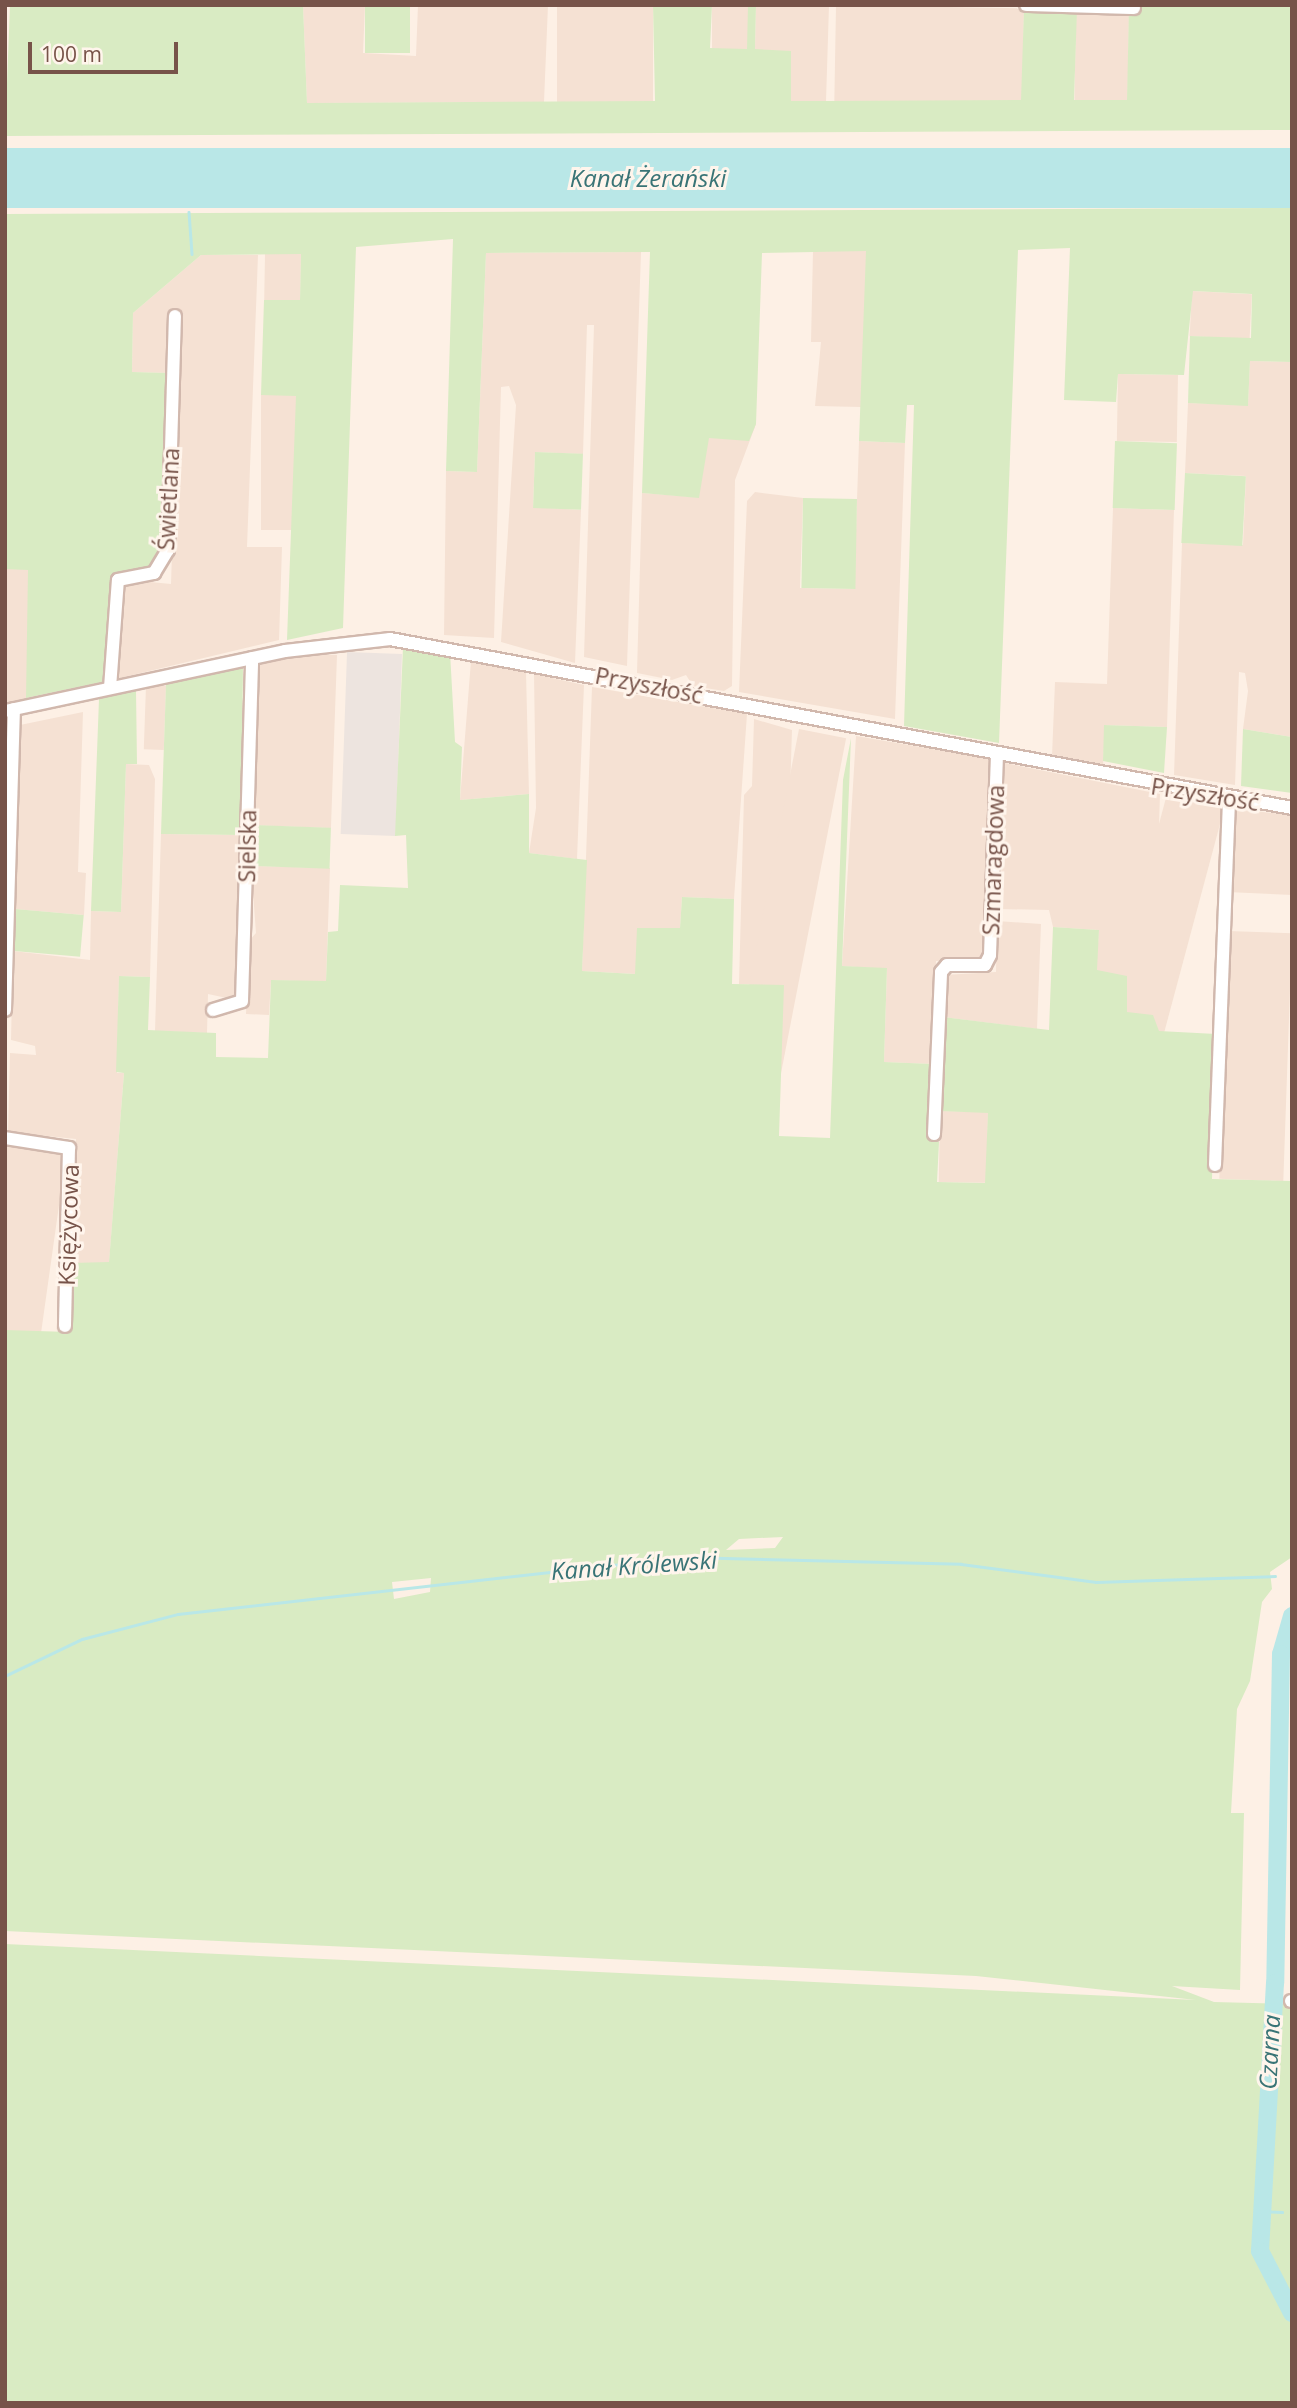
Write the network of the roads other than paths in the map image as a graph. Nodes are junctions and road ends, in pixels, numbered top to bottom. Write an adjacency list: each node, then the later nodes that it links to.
1 (1026, 5): 2 (street)
2 (1134, 8)
3 (175, 316): 5 (street, Świetlana)
4 (252, 658): 5 (street, Przyszłość); 7 (street, Przyszłość); 11 (street, Sielska)
5 (110, 688): 6 (street, Przyszłość)
6 (9, 710): 10 (street)
7 (997, 755): 8 (street, Przyszłość); 12 (street, Szmaragdowa)
8 (1229, 798): 9 (street, Przyszłość); 14 (street)
9 (1292, 808)
10 (5, 1010)
11 (213, 1010)
12 (934, 1134)
13 (5, 1138): 15 (street, Księżycowa)
14 (1215, 1165)
15 (65, 1326)

